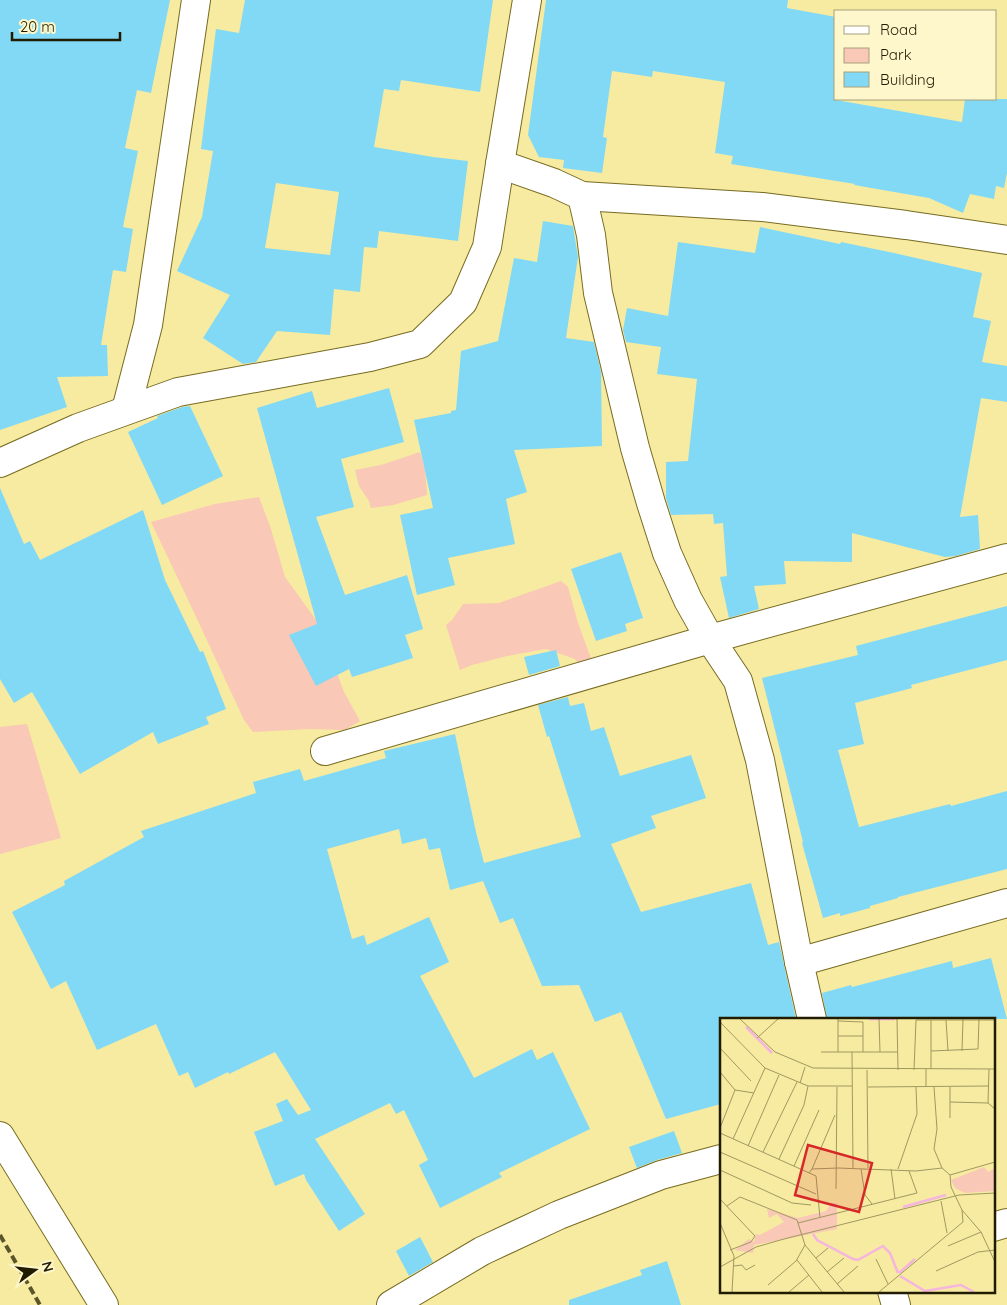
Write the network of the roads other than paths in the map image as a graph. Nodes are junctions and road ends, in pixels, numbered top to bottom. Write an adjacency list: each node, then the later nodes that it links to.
1 (196, 0): 6 (street)
2 (527, 0): 3 (street)
3 (500, 164): 4 (street); 6 (street)
4 (582, 196): 5 (street); 9 (street)
5 (1007, 240)
6 (126, 410): 7 (street)
7 (0, 463)
8 (1007, 558): 9 (street)
9 (710, 639): 10 (street); 12 (street)
10 (325, 751)
11 (1007, 903): 12 (street)
12 (798, 962): 13 (street)
13 (812, 1018)
14 (0, 1136): 19 (street)
15 (720, 1159): 20 (street)
16 (1007, 1223): 17 (street)
17 (994, 1227)
18 (892, 1292): 21 (street)
19 (104, 1305)
20 (391, 1305)
21 (896, 1305)

